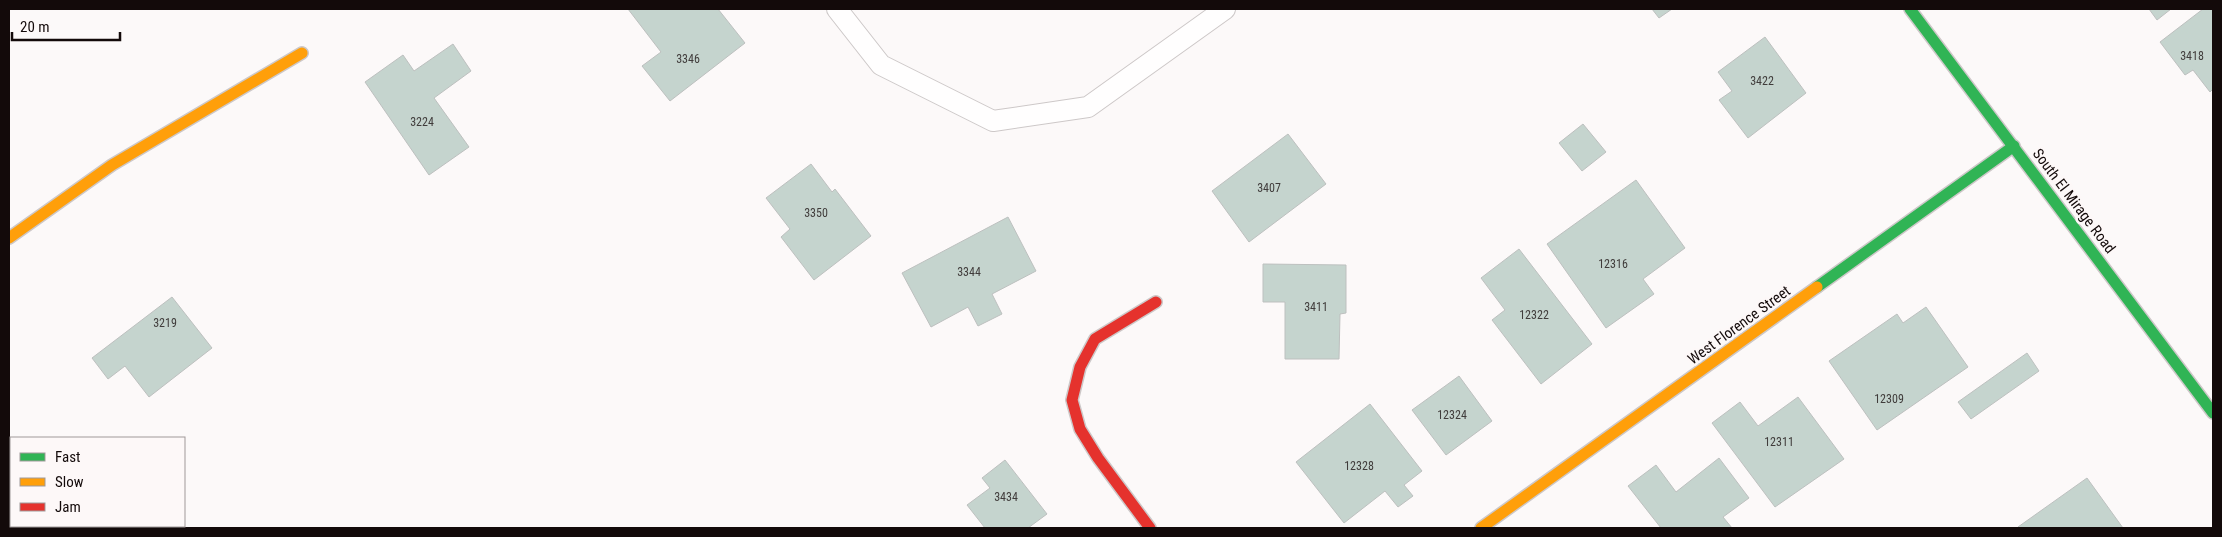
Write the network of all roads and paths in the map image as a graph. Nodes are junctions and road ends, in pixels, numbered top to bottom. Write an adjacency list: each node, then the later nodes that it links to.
1 (837, 9): 2 (lane)
2 (1225, 9)
3 (1910, 9): 5 (street, South El Mirage Road)
4 (302, 53): 6 (street)
5 (2014, 146): 8 (street, South El Mirage Road); 10 (street, West Florence Street)
6 (9, 238)
7 (1156, 302): 9 (street)
8 (2213, 413)
9 (1150, 528)
10 (1481, 528)

